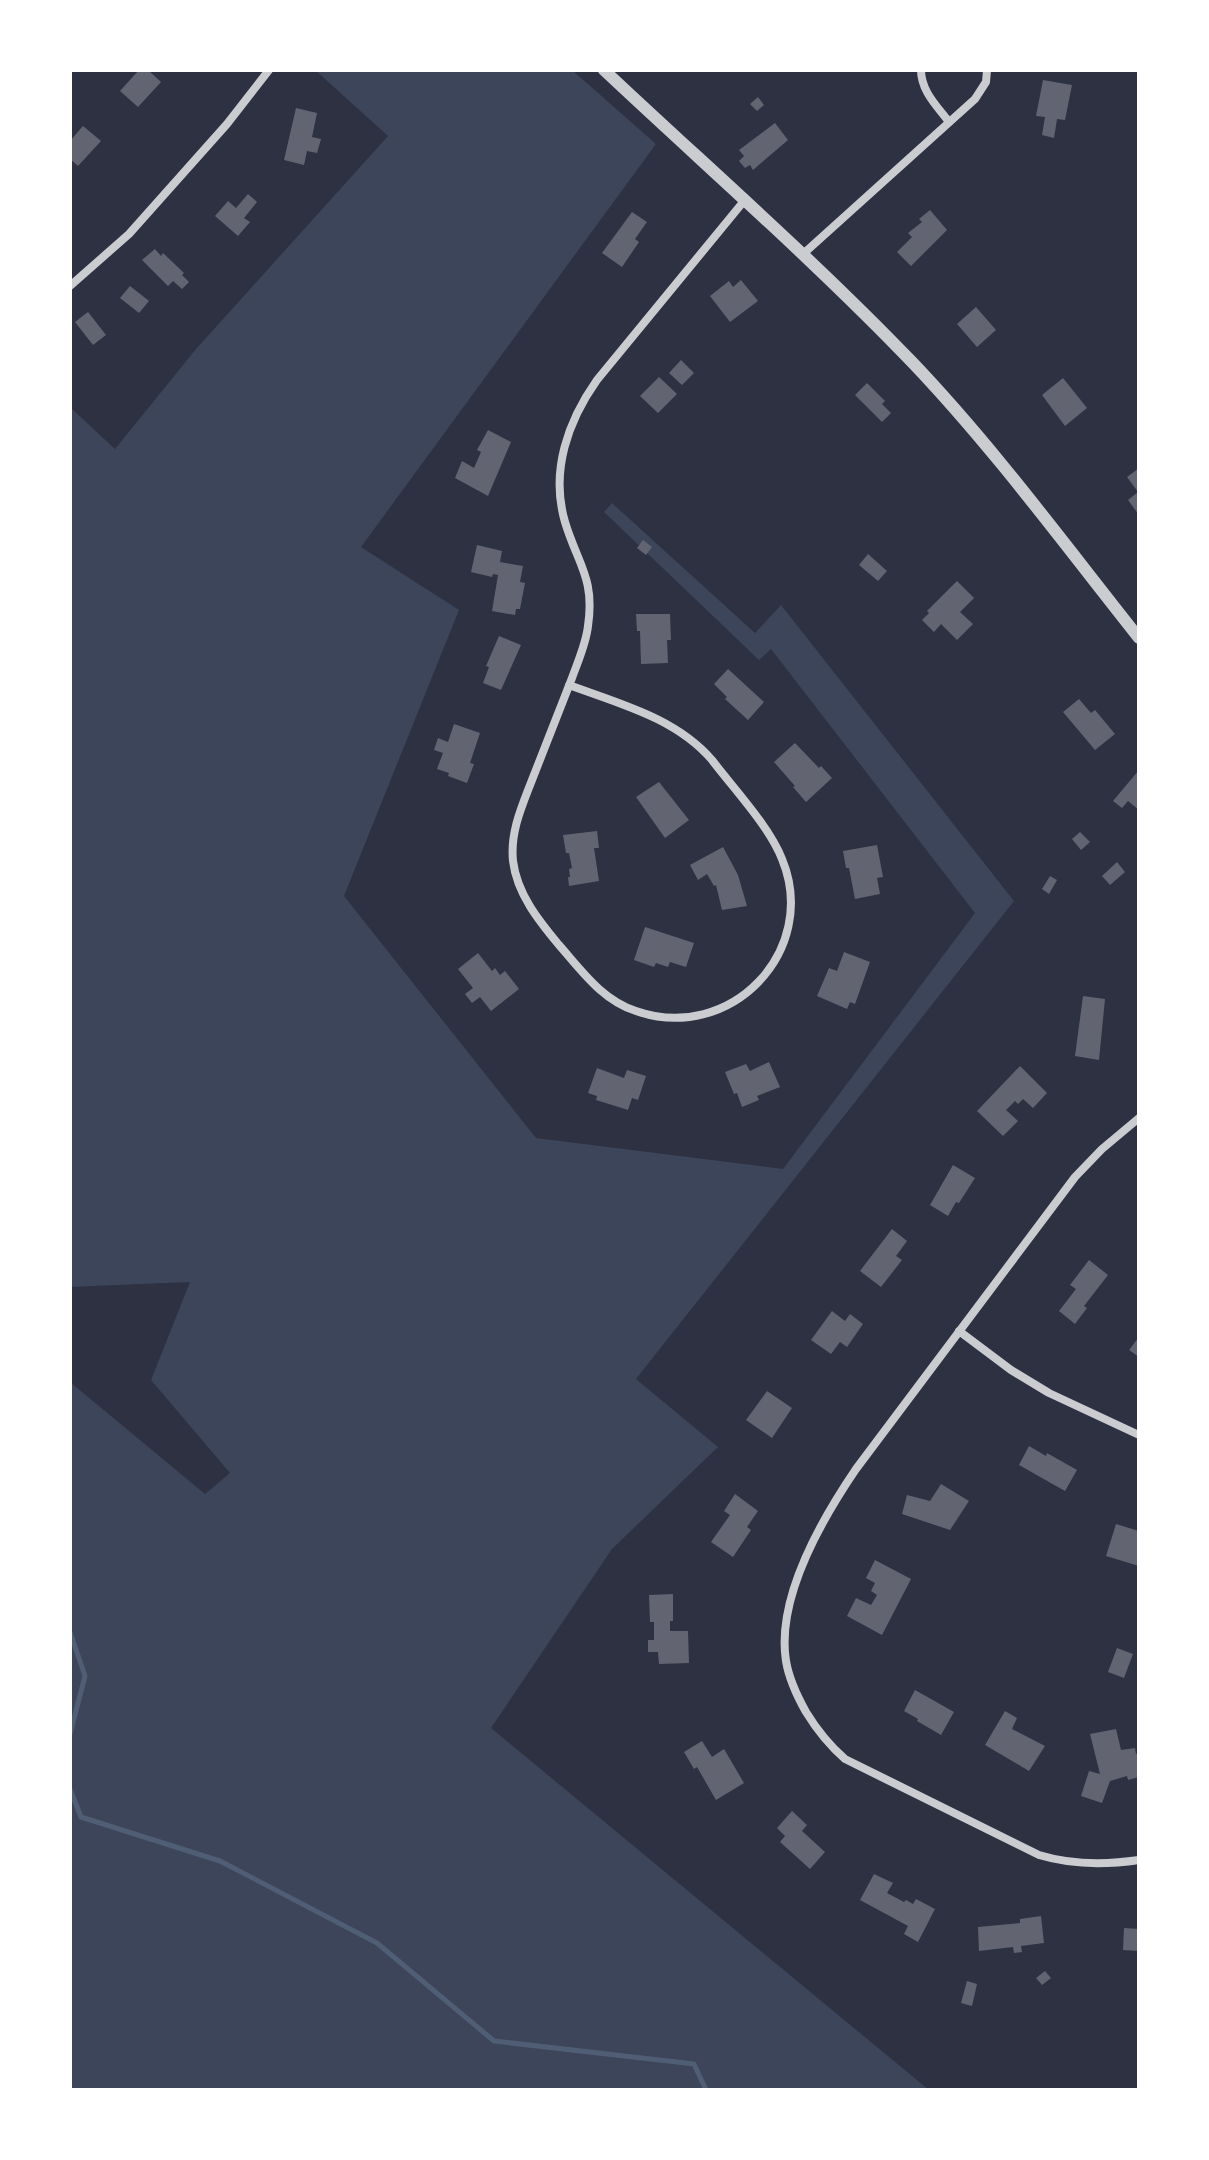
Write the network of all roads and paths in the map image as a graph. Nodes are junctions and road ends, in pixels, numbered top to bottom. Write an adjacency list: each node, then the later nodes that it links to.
1 (269, 70): 8 (street)
2 (604, 70): 6 (street)
3 (921, 70): 5 (street)
4 (987, 70): 5 (street)
5 (949, 122): 7 (street)
6 (744, 201): 7 (street); 10 (street)
7 (802, 255): 9 (street)
8 (70, 286)
9 (1139, 638)
10 (569, 685): 10 (street)
11 (1139, 1118): 12 (street)
12 (959, 1331): 13 (street); 14 (street)
13 (1139, 1435)
14 (1139, 1860)

